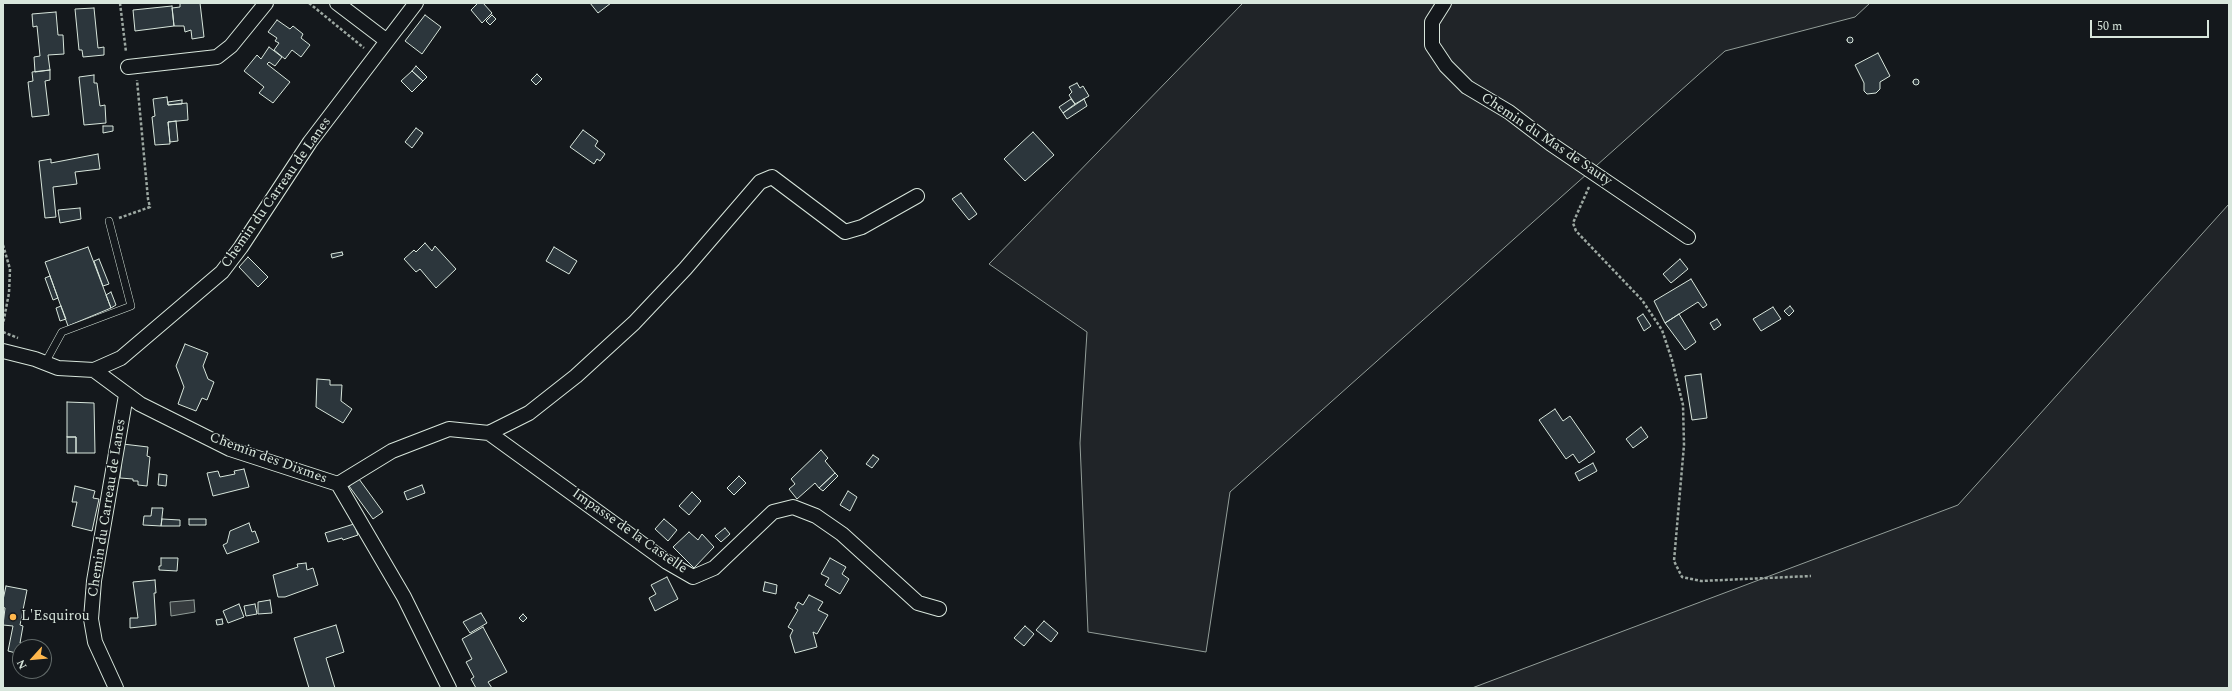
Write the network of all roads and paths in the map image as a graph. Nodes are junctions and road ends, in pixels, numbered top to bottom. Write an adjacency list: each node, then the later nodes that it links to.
1 (120, 3): 9 (path)
2 (266, 3): 9 (street)
3 (309, 3): 8 (path)
4 (337, 3): 7 (street)
5 (416, 3): 7 (street, Chemin du Carreau de Lanes)
6 (1444, 3): 10 (street, Chemin du Mas de Sauty)
7 (387, 41): 21 (street, Chemin du Carreau de Lanes)
8 (364, 50)
9 (132, 66): 12 (path)
10 (1596, 174): 13 (street, Chemin du Mas de Sauty); 25 (path)
11 (917, 196): 23 (street)
12 (110, 221): 20 (lane)
13 (1688, 237)
14 (3, 245): 15 (path)
15 (3, 324)
16 (3, 332): 18 (path)
17 (3, 341): 20 (street)
18 (24, 341)
19 (3, 351): 20 (street)
20 (40, 361): 21 (street)
21 (94, 370): 22 (street, Chemin des Dixmes)
22 (126, 395): 24 (street, Chemin des Dixmes); 27 (street, Chemin du Carreau de Lanes)
23 (489, 433): 24 (street); 26 (street, Impasse de la Castelle)
24 (338, 484): 28 (street, Chemin des Dixmes)
25 (1811, 576)
26 (939, 609)
27 (116, 688)
28 (448, 688)

